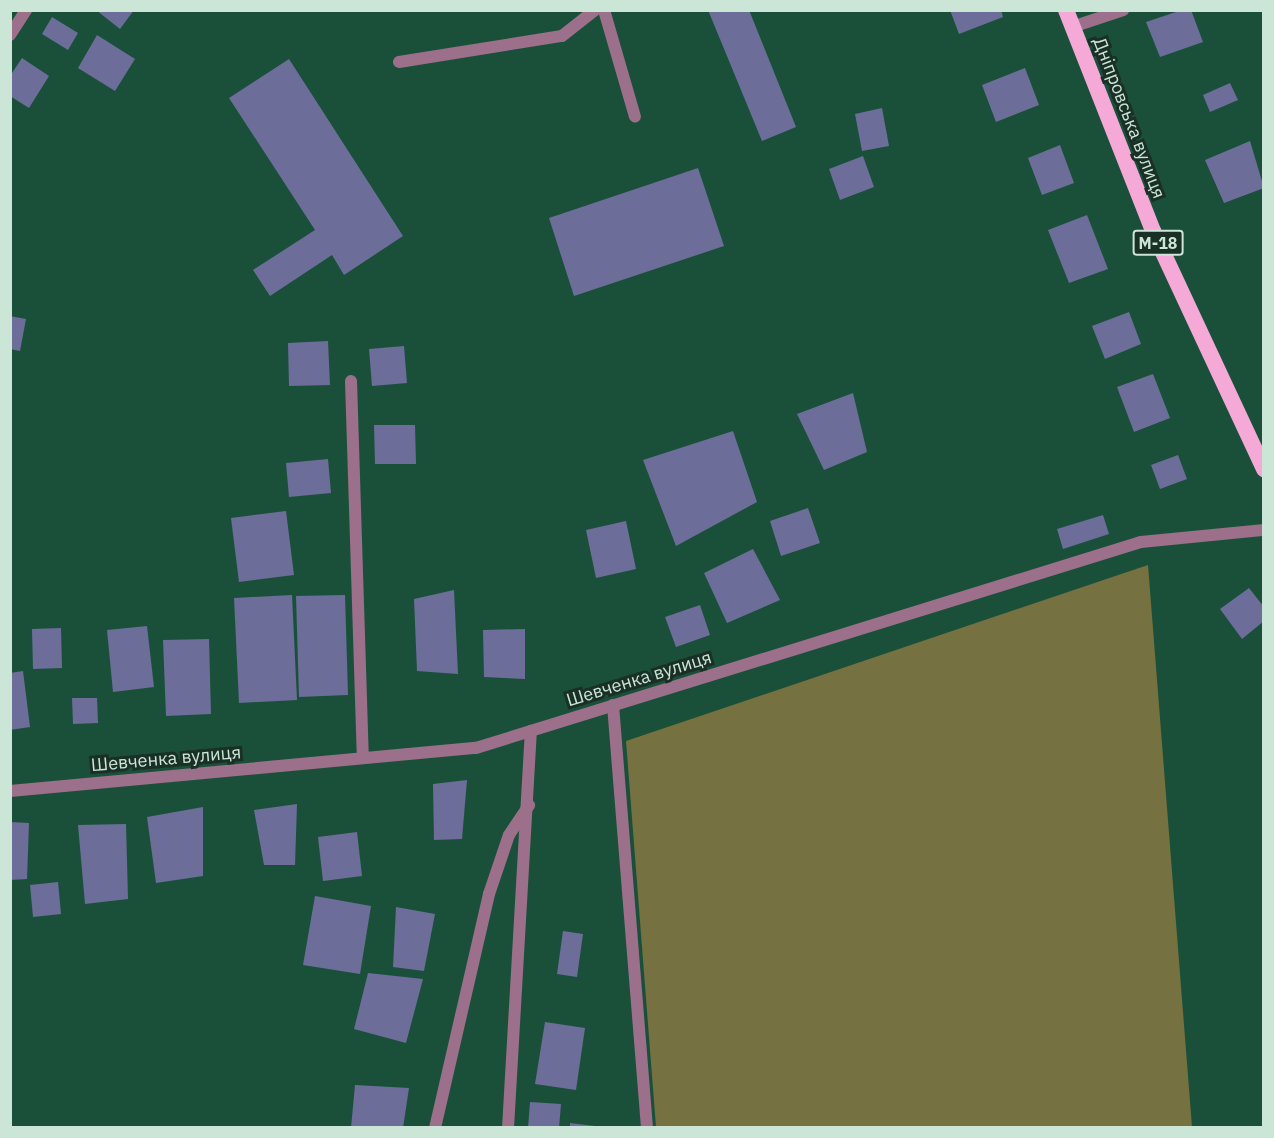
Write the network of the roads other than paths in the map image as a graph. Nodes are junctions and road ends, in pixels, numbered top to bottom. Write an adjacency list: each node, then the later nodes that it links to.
1 (26, 10): 7 (street)
2 (595, 10): 8 (street)
3 (604, 10): 9 (street)
4 (1066, 10): 6 (highway, Дніпровська вулиця / М-18)
5 (1123, 10): 6 (street)
6 (1072, 27): 11 (highway, Дніпровська вулиця / М-18)
7 (10, 35)
8 (399, 62)
9 (635, 117)
10 (351, 381): 15 (street)
11 (1263, 469)
12 (1263, 530): 13 (street, Шевченка вулиця)
13 (613, 705): 14 (street, Шевченка вулиця); 20 (street)
14 (531, 731): 15 (street, Шевченка вулиця); 17 (street)
15 (363, 758): 16 (street, Шевченка вулиця)
16 (10, 791)
17 (530, 803): 18 (street); 19 (street)
18 (435, 1128)
19 (507, 1128)
20 (647, 1128)

